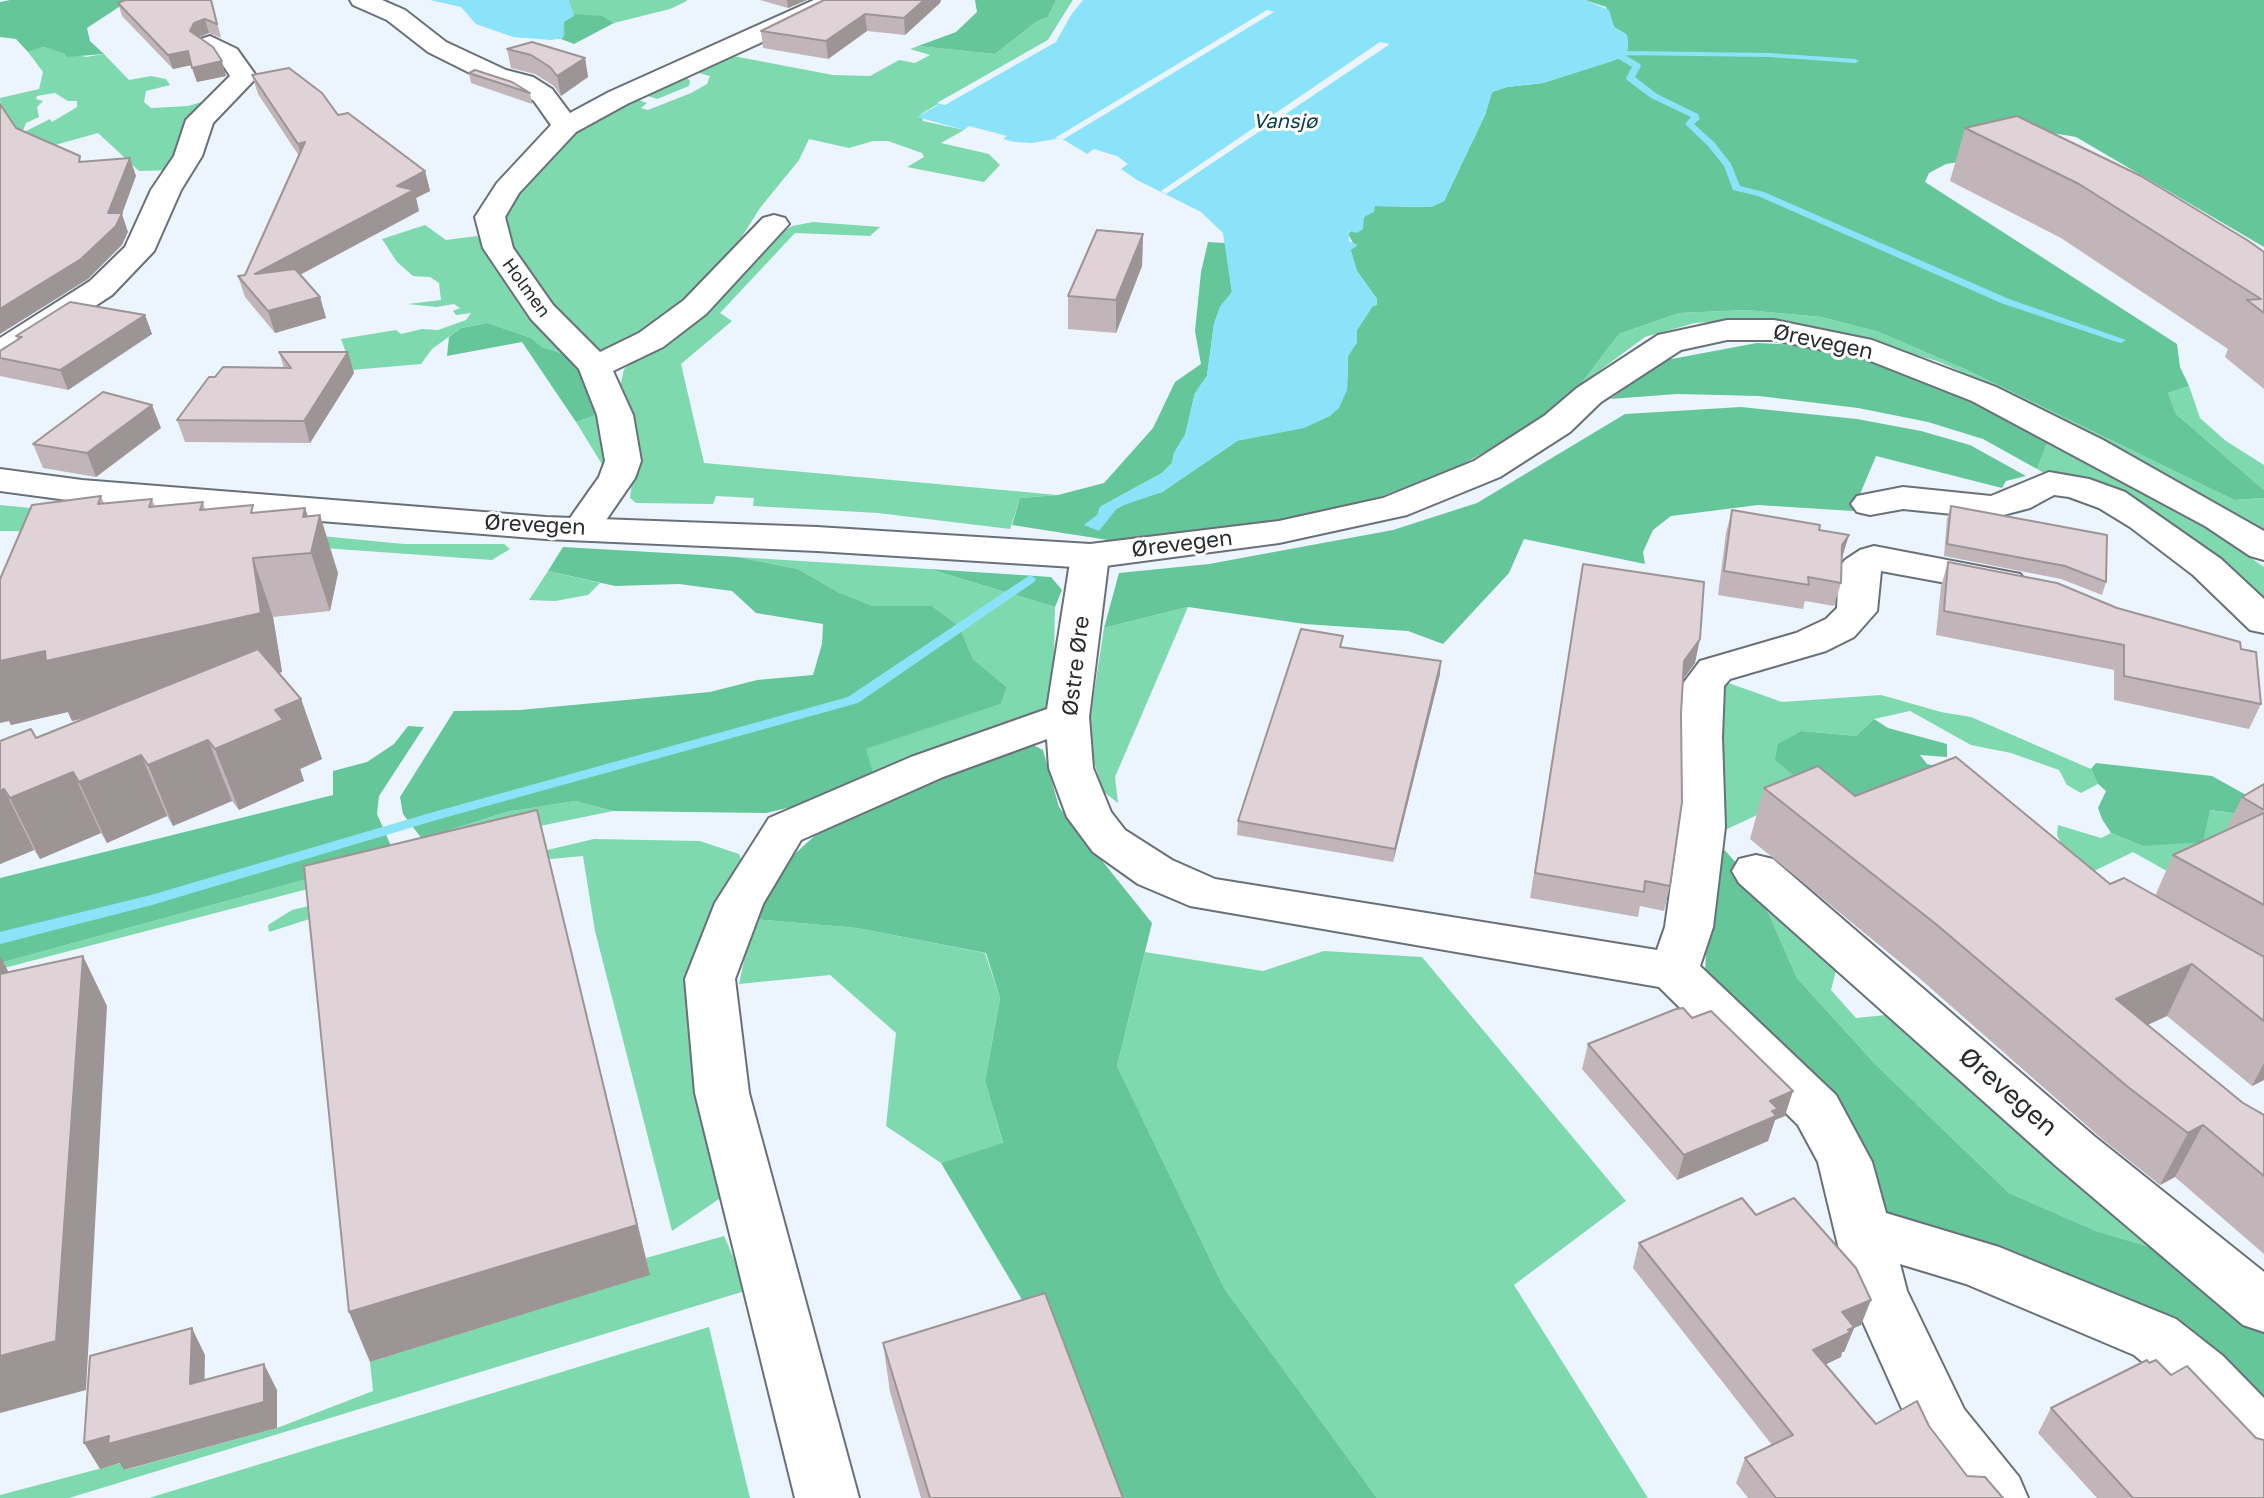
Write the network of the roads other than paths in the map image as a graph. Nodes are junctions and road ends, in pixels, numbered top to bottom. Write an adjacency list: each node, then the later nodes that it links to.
1 (362, 0): 4 (street)
2 (834, 0): 4 (street, Holmen)
3 (210, 44): 6 (street)
4 (566, 126): 7 (street, Holmen)
5 (774, 224): 7 (street)
6 (0, 353)
7 (594, 366): 10 (street, Holmen)
8 (0, 480): 10 (street, Ørevegen)
9 (1870, 504): 14 (street)
10 (582, 528): 12 (street, Ørevegen)
11 (2264, 548): 12 (street, Ørevegen)
12 (1090, 556): 15 (street, Østre Øre)
13 (2046, 591): 17 (street)
14 (2259, 645)
15 (1067, 717): 17 (street, Østre Øre); 21 (street)
16 (1756, 871): 19 (street, Ørevegen)
17 (1674, 971): 18 (street)
18 (1864, 1230): 20 (street); 22 (street)
19 (2264, 1307)
20 (2264, 1440)
21 (827, 1498)
22 (1996, 1498)

